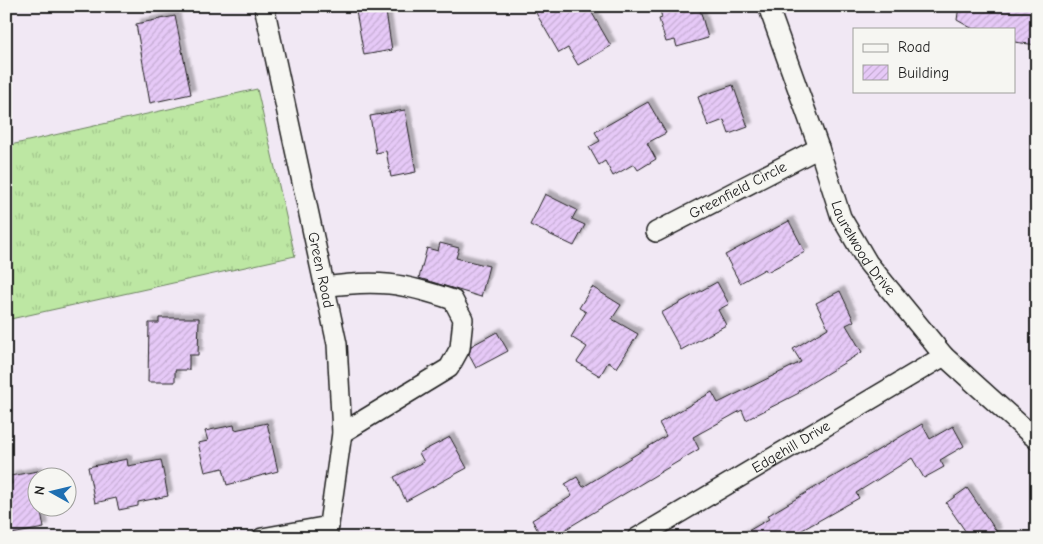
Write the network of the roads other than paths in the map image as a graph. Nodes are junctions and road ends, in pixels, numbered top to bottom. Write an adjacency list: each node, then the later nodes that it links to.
1 (264, 6): 5 (street, Green Road)
2 (768, 6): 3 (street, Laurelwood Drive)
3 (819, 148): 4 (street, Greenfield Circle); 6 (street, Laurelwood Drive)
4 (656, 232)
5 (324, 287): 7 (street, Green Road); 7 (street)
6 (944, 356): 8 (street, Laurelwood Drive); 11 (street, Edgehill Drive)
7 (342, 433): 9 (street, Green Road)
8 (1037, 440)
9 (328, 532): 10 (street)
10 (262, 538)
11 (637, 538)

